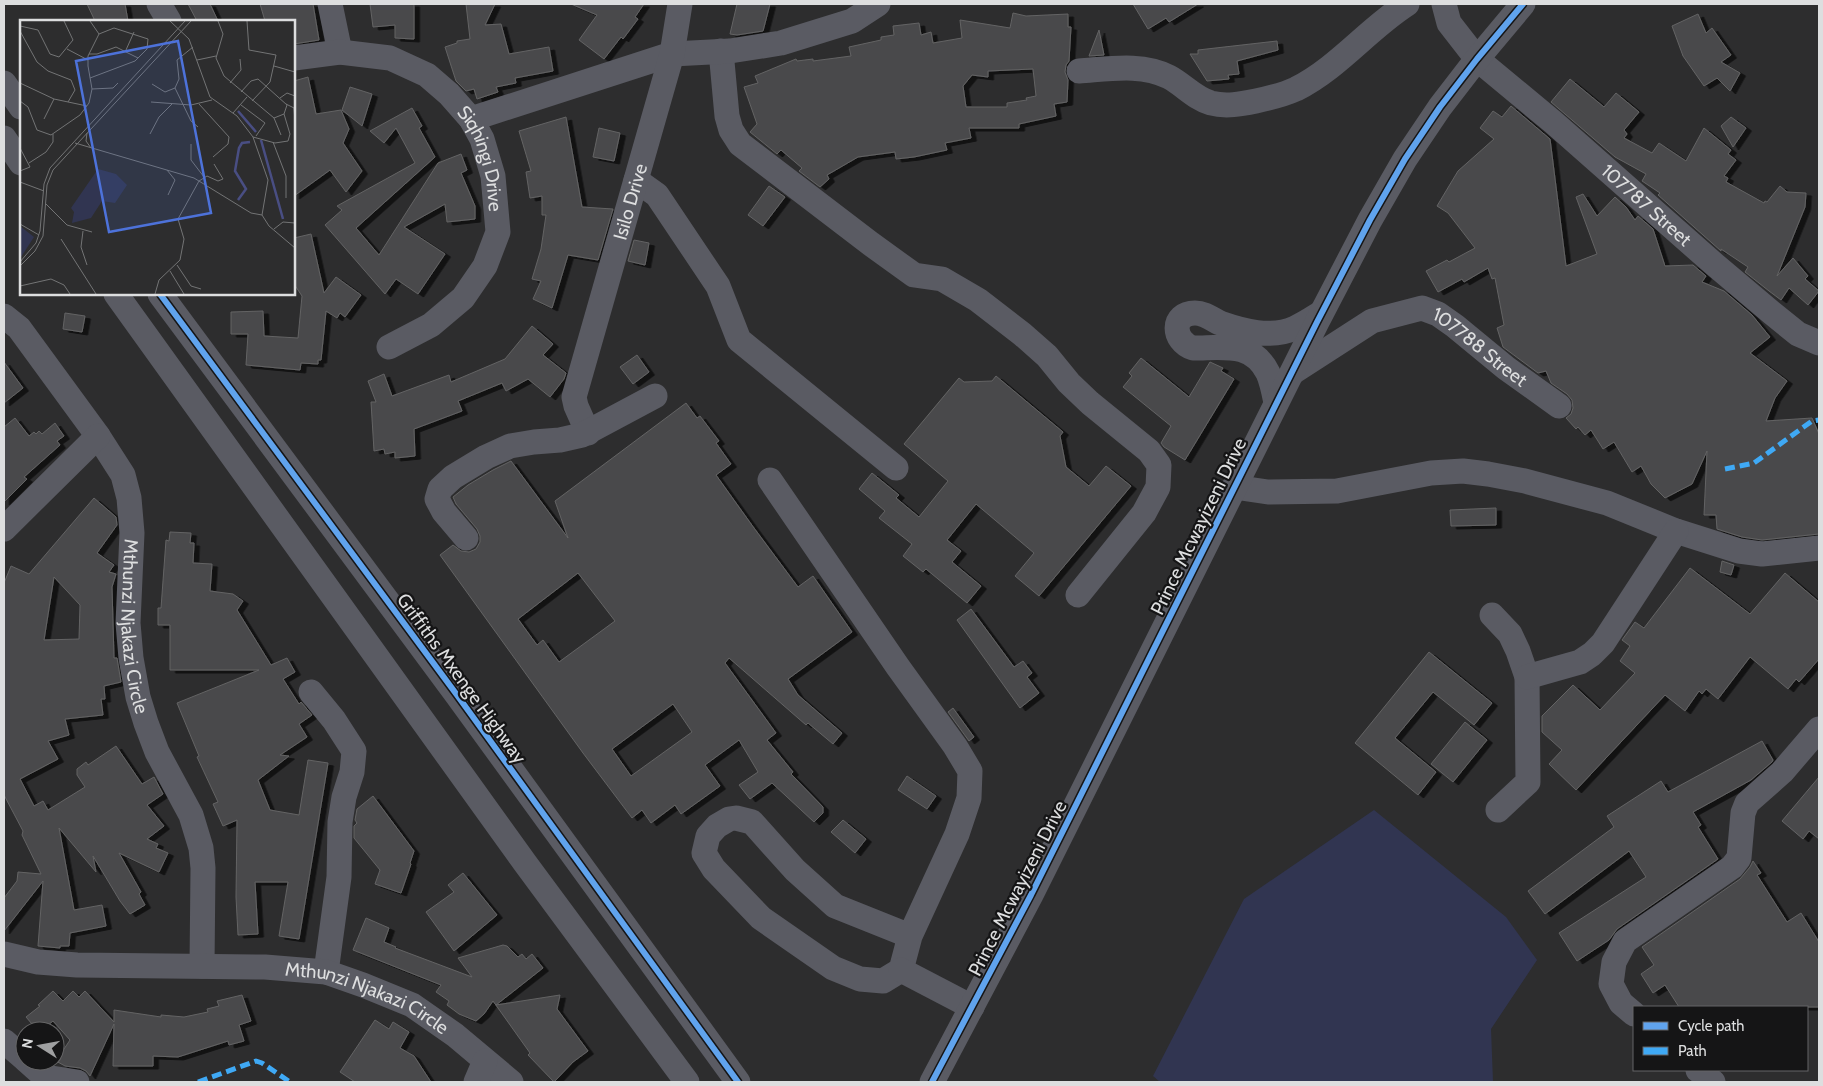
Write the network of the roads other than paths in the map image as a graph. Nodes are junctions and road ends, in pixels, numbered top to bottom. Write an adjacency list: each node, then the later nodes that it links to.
1 (159, 4): 8 (street)
2 (330, 4): 10 (street)
3 (680, 4): 11 (street, Isilo Drive)
4 (878, 4): 9 (street)
5 (1408, 4): 14 (street)
6 (1444, 4): 13 (street, 107787 Street)
7 (1524, 4): 13 (street, Prince Mcwayizeni Drive)
8 (168, 20)
9 (721, 51): 11 (street); 40 (street)
10 (340, 52): 12 (street, Siqhingi Drive); 17 (street, Siqhingi Drive)
11 (672, 54): 17 (street); 20 (street, Isilo Drive)
12 (295, 58)
13 (1477, 60): 23 (street, Prince Mcwayizeni Drive); 25 (street, 107787 Street)
14 (1080, 71)
15 (4, 83): 16 (street)
16 (20, 106)
17 (472, 119): 26 (street, Siqhingi Drive)
18 (4, 138): 19 (street)
19 (20, 162)
20 (636, 180): 31 (street, Isilo Drive); 33 (street)
21 (117, 295): 60 (street)
22 (161, 295): 61 (street, Griffiths Mxenge Highway)
23 (1322, 313): 27 (street, Prince Mcwayizeni Drive); 29 (street)
24 (4, 316): 32 (street, Mthunzi Njakazi Circle)
25 (1819, 344)
26 (390, 347)
27 (1291, 373): 29 (street, Prince Mcwayizeni Drive); 30 (street, 107788 Street)
28 (655, 396): 31 (street)
29 (1276, 403): 35 (street, Prince Mcwayizeni Drive)
30 (1559, 406)
31 (588, 433): 38 (street)
32 (98, 436): 36 (street); 48 (street, Mthunzi Njakazi Circle)
33 (896, 468)
34 (770, 480): 46 (street)
35 (1234, 487): 37 (street); 51 (street, Prince Mcwayizeni Drive)
36 (4, 529)
37 (1676, 531): 39 (street); 42 (street)
38 (466, 538)
39 (1819, 548)
40 (1078, 595)
41 (1492, 615): 42 (street)
42 (1527, 677): 45 (street)
43 (311, 692): 50 (street)
44 (1819, 728): 52 (street)
45 (1498, 810)
46 (910, 936): 49 (street); 49 (street)
47 (7, 962): 48 (street, Mthunzi Njakazi Circle)
48 (202, 966): 50 (street, Mthunzi Njakazi Circle)
49 (901, 970): 51 (street)
50 (326, 972): 56 (street, Mthunzi Njakazi Circle)
51 (972, 1007): 62 (street, Prince Mcwayizeni Drive)
52 (1633, 1013)
53 (4, 1041): 54 (street)
54 (15, 1050)
55 (38, 1071): 58 (street)
56 (481, 1071): 59 (street, Mthunzi Njakazi Circle)
57 (1699, 1071): 63 (street)
58 (77, 1082)
59 (511, 1082)
60 (687, 1082)
61 (738, 1082)
62 (932, 1082)
63 (1713, 1082)

